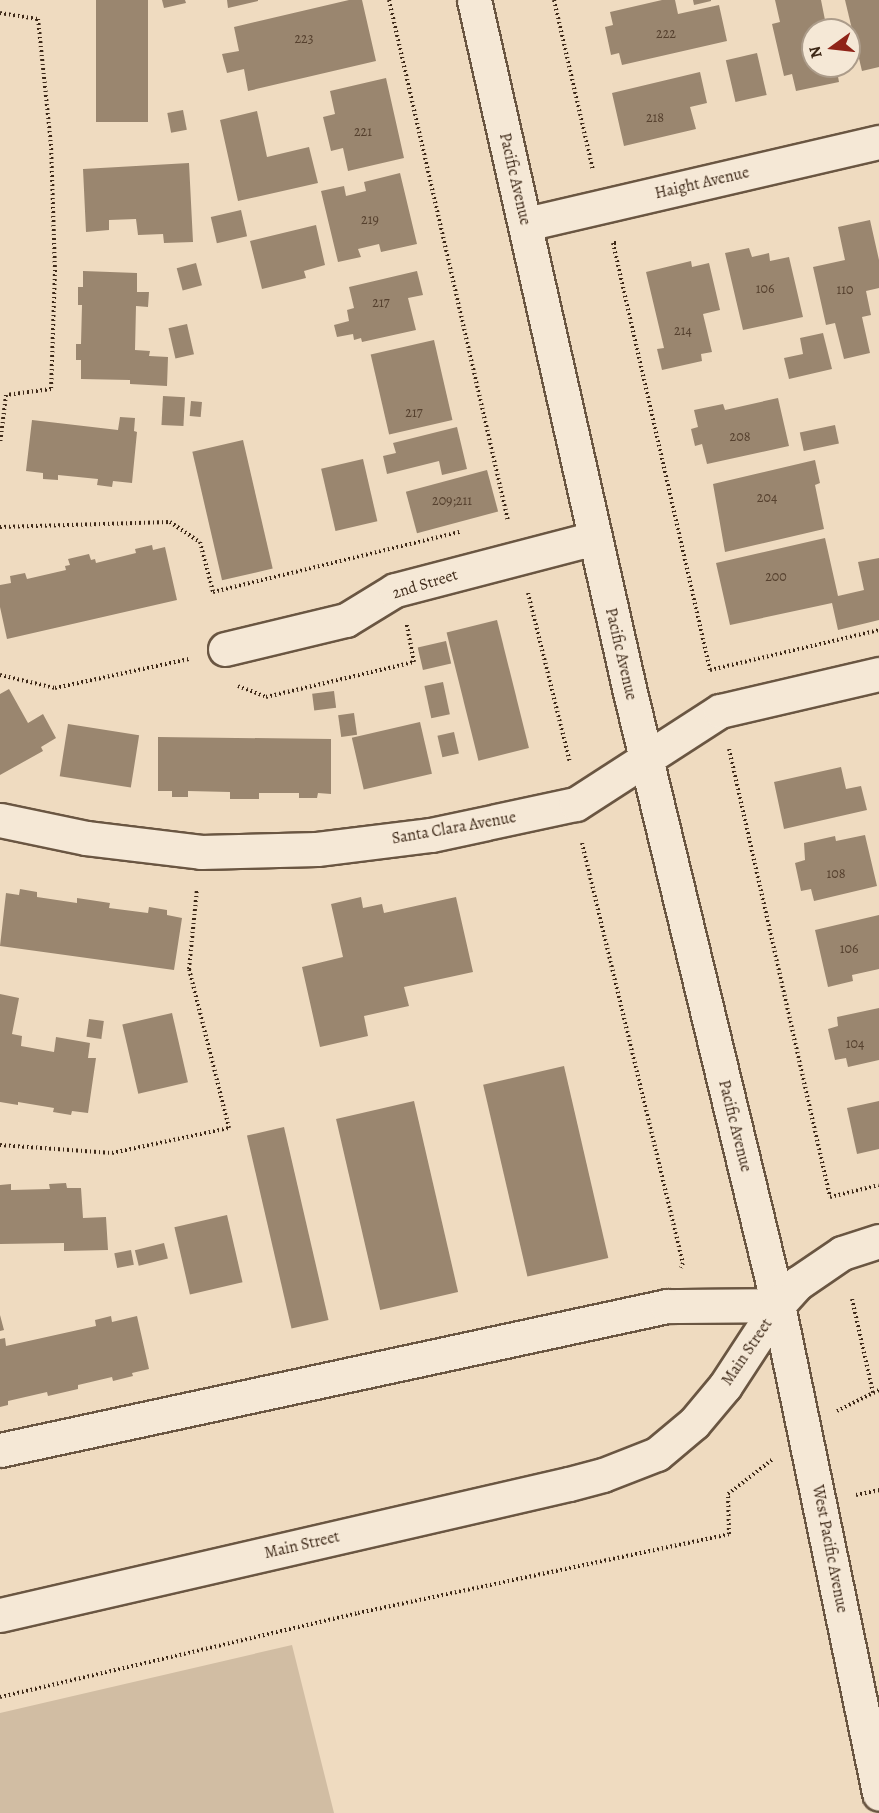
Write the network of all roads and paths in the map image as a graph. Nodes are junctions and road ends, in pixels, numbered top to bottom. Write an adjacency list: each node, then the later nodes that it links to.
1 (388, 0): 10 (path)
2 (474, 0): 7 (street, Pacific Avenue)
3 (554, 0): 6 (path)
4 (0, 13): 9 (path)
5 (879, 142): 7 (street, Haight Avenue)
6 (594, 173)
7 (526, 224): 13 (street, Pacific Avenue)
8 (624, 240): 16 (path)
9 (0, 444)
10 (499, 523)
11 (0, 527): 12 (path)
12 (467, 530)
13 (594, 538): 17 (street, 2nd Street); 22 (street, Pacific Avenue)
14 (526, 588): 23 (path)
15 (405, 615): 20 (path)
16 (879, 630)
17 (212, 653): 19 (path)
18 (879, 674): 22 (street, Santa Clara Avenue)
19 (0, 675)
20 (228, 682)
21 (729, 749): 30 (path)
22 (647, 759): 24 (street, Santa Clara Avenue); 34 (street, Pacific Avenue)
23 (573, 773)
24 (0, 820)
25 (573, 845): 32 (path)
26 (186, 886): 27 (path)
27 (197, 887): 28 (path); 29 (path)
28 (208, 887)
29 (0, 1145)
30 (879, 1185)
31 (879, 1241): 34 (street)
32 (676, 1276)
33 (852, 1299): 36 (path)
34 (778, 1305): 38 (street, Main Street); 42 (street, Main Street); 44 (street, West Pacific Avenue)
35 (879, 1390): 36 (path)
36 (873, 1393): 37 (path)
37 (830, 1418)
38 (0, 1450)
39 (879, 1490): 41 (path)
40 (728, 1494): 43 (path)
41 (847, 1497)
42 (0, 1615)
43 (0, 1697)
44 (879, 1794)

